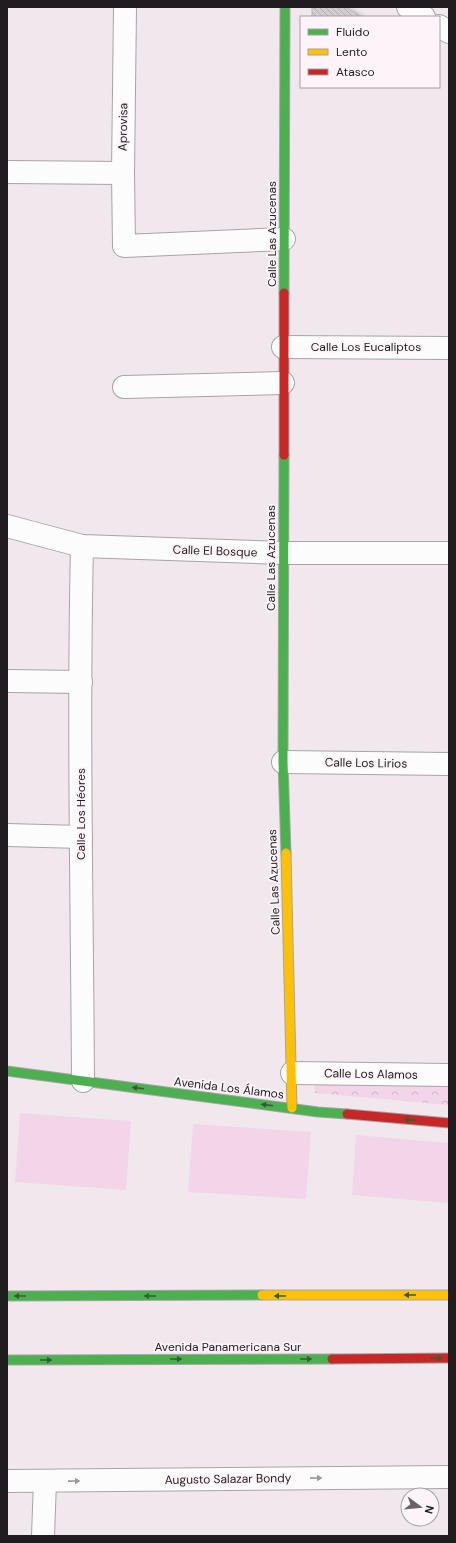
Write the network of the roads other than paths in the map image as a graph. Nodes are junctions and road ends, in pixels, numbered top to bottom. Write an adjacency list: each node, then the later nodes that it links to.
1 (125, 7): 8 (street, Aprovisa)
2 (285, 7): 9 (main road, Calle Las Azucenas)
3 (408, 7): 4 (street)
4 (422, 16)
5 (440, 27): 6 (street)
6 (449, 32)
7 (7, 172): 8 (street)
8 (123, 173): 9 (street, Aprovisa)
9 (284, 239): 10 (main road, Calle Las Azucenas)
10 (283, 347): 11 (street, Calle Los Eucaliptos); 12 (main road, Calle Las Azucenas)
11 (449, 348)
12 (283, 383): 13 (street); 17 (main road, Calle Las Azucenas)
13 (124, 387)
14 (7, 526): 15 (street, Calle El Bosque)
15 (82, 546): 17 (street, Calle El Bosque); 19 (street, Calle Los Héores)
16 (449, 553): 17 (street, Calle El Bosque)
17 (283, 554): 20 (main road, Calle Las Azucenas)
18 (7, 681): 19 (street)
19 (81, 682): 23 (street, Calle Los Héores)
20 (283, 762): 21 (street, Calle Los Lirios); 25 (main road, Calle Las Azucenas)
21 (449, 764)
22 (7, 835): 23 (street)
23 (80, 837): 27 (street, Calle Los Héores)
24 (7, 1071): 27 (main road, Avenida Los Álamos)
25 (292, 1073): 26 (street, Calle Los Alamos); 28 (main road, Calle Las Azucenas)
26 (449, 1075)
27 (83, 1081): 28 (main road, Avenida Los Álamos, one-way to 27)
28 (292, 1108): 29 (main road, Avenida Los Álamos, one-way to 28)
29 (449, 1123)
30 (449, 1295): 31 (main road, one-way to 31)
31 (7, 1296)
32 (449, 1358): 33 (main road, Avenida Panamericana Sur, one-way to 32)
33 (7, 1360)
34 (449, 1477): 36 (street, Augusto Salazar Bondy, one-way to 34)
35 (7, 1481): 36 (street, Augusto Salazar Bondy)
36 (45, 1481): 37 (street)
37 (43, 1536)

